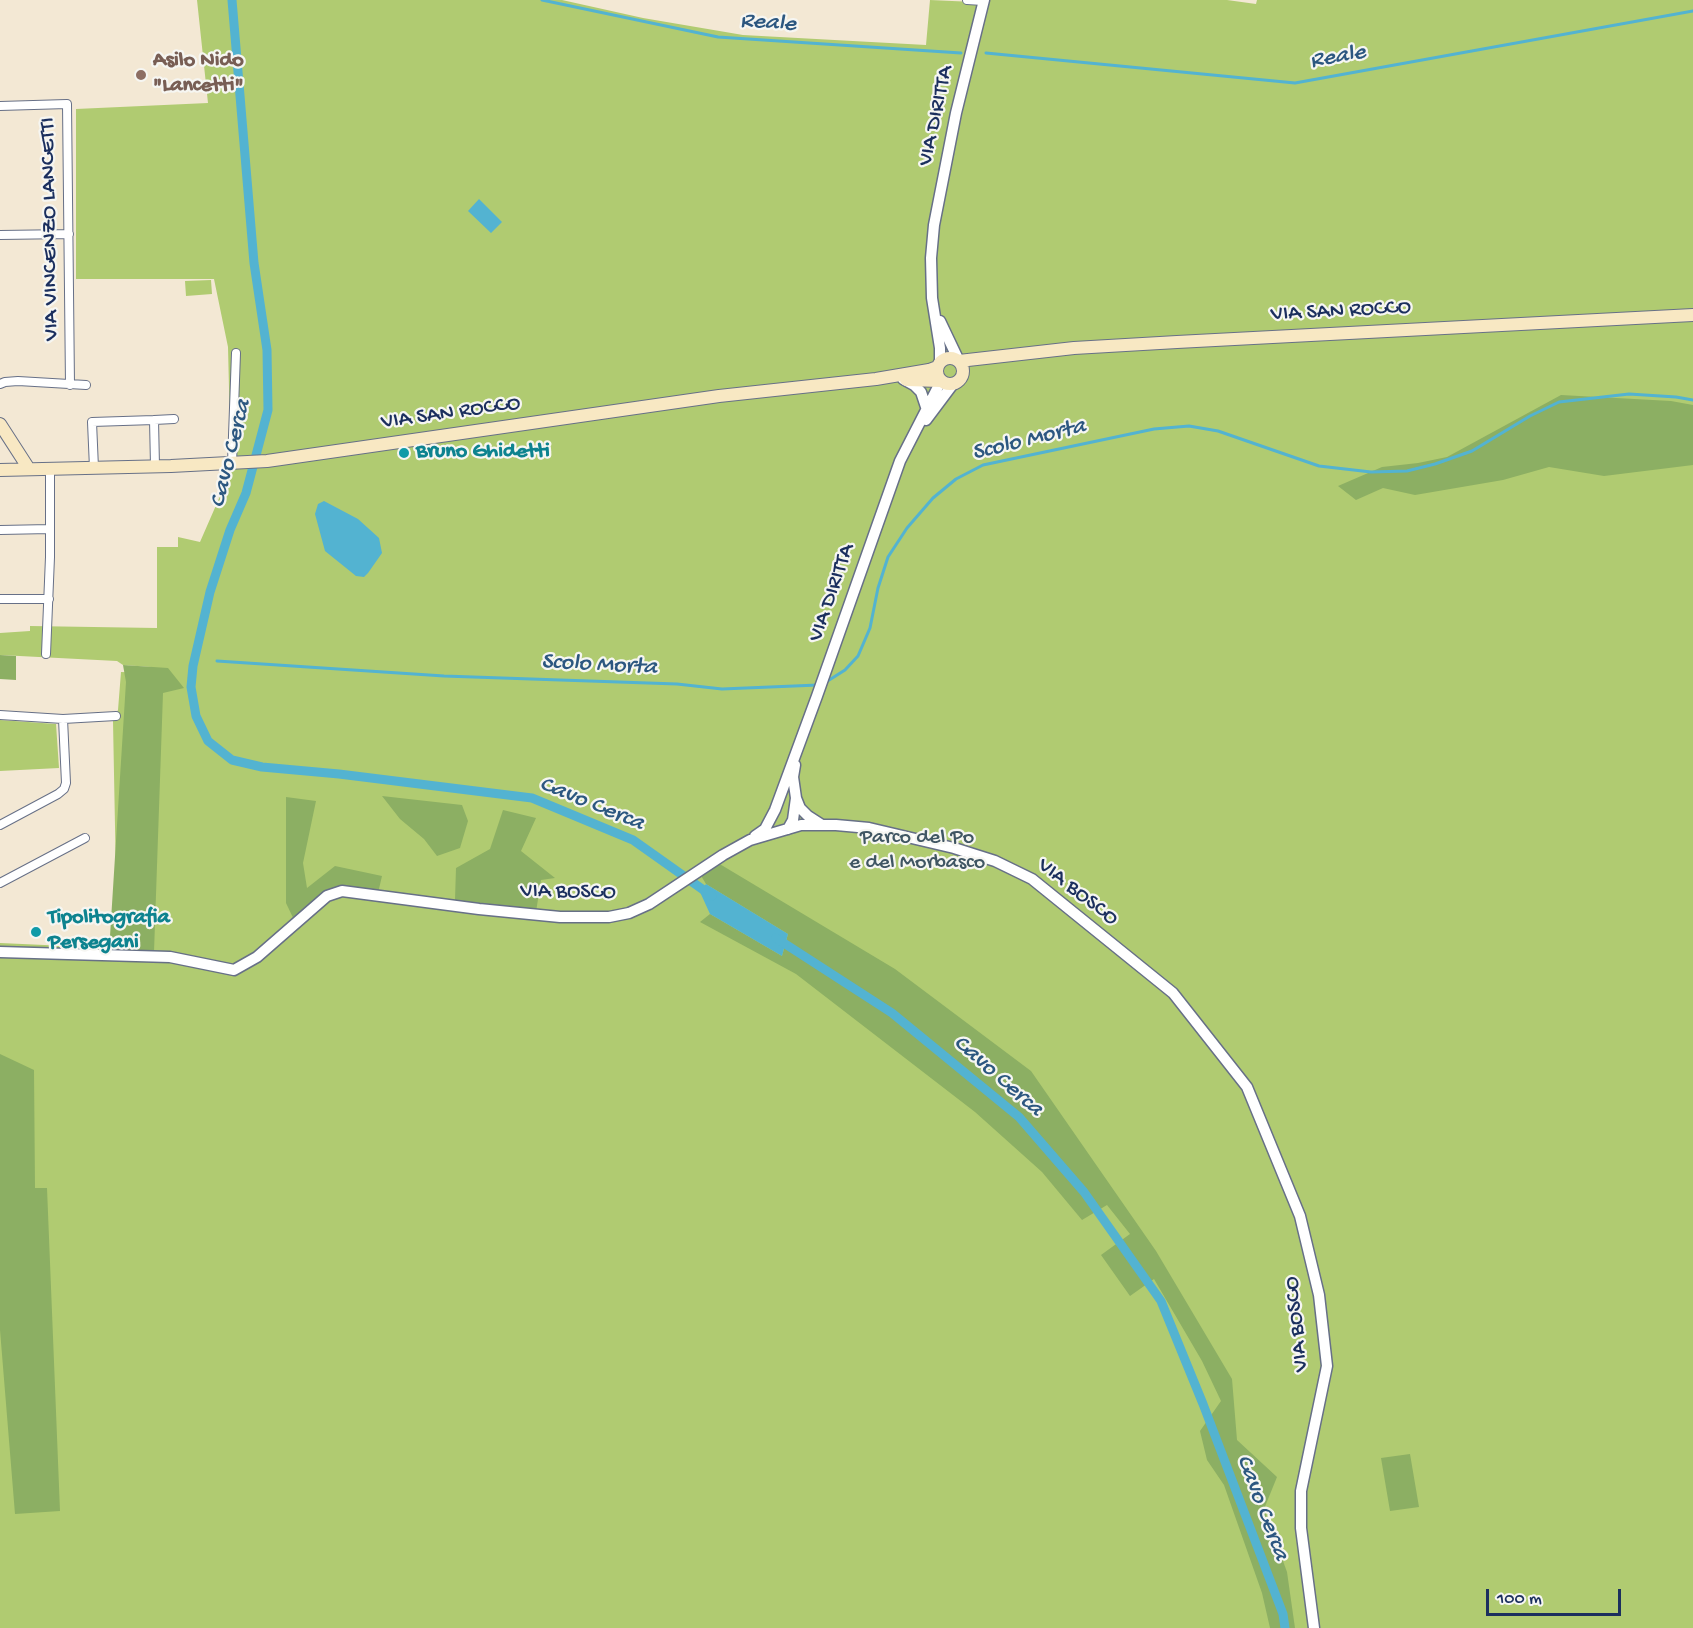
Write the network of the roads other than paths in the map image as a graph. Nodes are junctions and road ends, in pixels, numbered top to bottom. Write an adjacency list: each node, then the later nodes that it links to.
1 (968, 0): 2 (street)
2 (983, 1): 6 (street, VIA DIRITTA)
3 (0, 106): 4 (street, VIA VINCENZO LANCETTI)
4 (69, 234): 5 (street); 15 (street, VIA VINCENZO LANCETTI)
5 (0, 235)
6 (936, 312): 9 (street, VIA DIRITTA); 10 (street, VIA DIRITTA)
7 (1693, 315): 10 (main road, VIA SAN ROCCO)
8 (236, 353): 22 (street)
9 (938, 365): 10 (main road); 11 (main road, VIA SAN ROCCO); 13 (main road)
10 (961, 366): 13 (main road)
11 (876, 379): 12 (street, VIA SAN ROCCO); 22 (main road, VIA SAN ROCCO)
12 (905, 380): 13 (main road, VIA SAN ROCCO); 17 (street)
13 (947, 382): 17 (street, VIA DIRITTA); 21 (street, VIA DIRITTA)
14 (0, 384): 15 (street)
15 (70, 385): 16 (street)
16 (86, 385)
17 (926, 407): 21 (street, VIA DIRITTA)
18 (174, 419): 19 (street)
19 (154, 420): 23 (street); 24 (street)
20 (0, 424): 27 (main road)
21 (907, 444): 36 (street, VIA DIRITTA)
22 (235, 463): 23 (main road, VIA SAN ROCCO)
23 (155, 466): 24 (main road, VIA SAN ROCCO)
24 (94, 468): 25 (main road, VIA SAN ROCCO)
25 (50, 469): 27 (main road, VIA SAN ROCCO); 28 (street)
26 (0, 470): 27 (main road, VIA SAN ROCCO)
27 (29, 470)
28 (50, 529): 29 (street); 31 (street)
29 (0, 530)
30 (0, 599): 31 (street)
31 (49, 599): 32 (street)
32 (46, 654)
33 (0, 715): 35 (street)
34 (116, 716): 35 (street)
35 (63, 719): 39 (street)
36 (795, 755): 37 (street, VIA DIRITTA); 38 (street, VIA DIRITTA)
37 (796, 798): 40 (street); 41 (street, VIA DIRITTA)
38 (775, 810): 41 (street); 43 (street, VIA DIRITTA)
39 (0, 825)
40 (823, 825): 41 (street, VIA BOSCO); 46 (street, VIA BOSCO)
41 (788, 829): 43 (street, VIA BOSCO)
42 (85, 838): 44 (street)
43 (750, 840): 45 (street, VIA BOSCO)
44 (0, 883)
45 (0, 951)
46 (1314, 1628)

